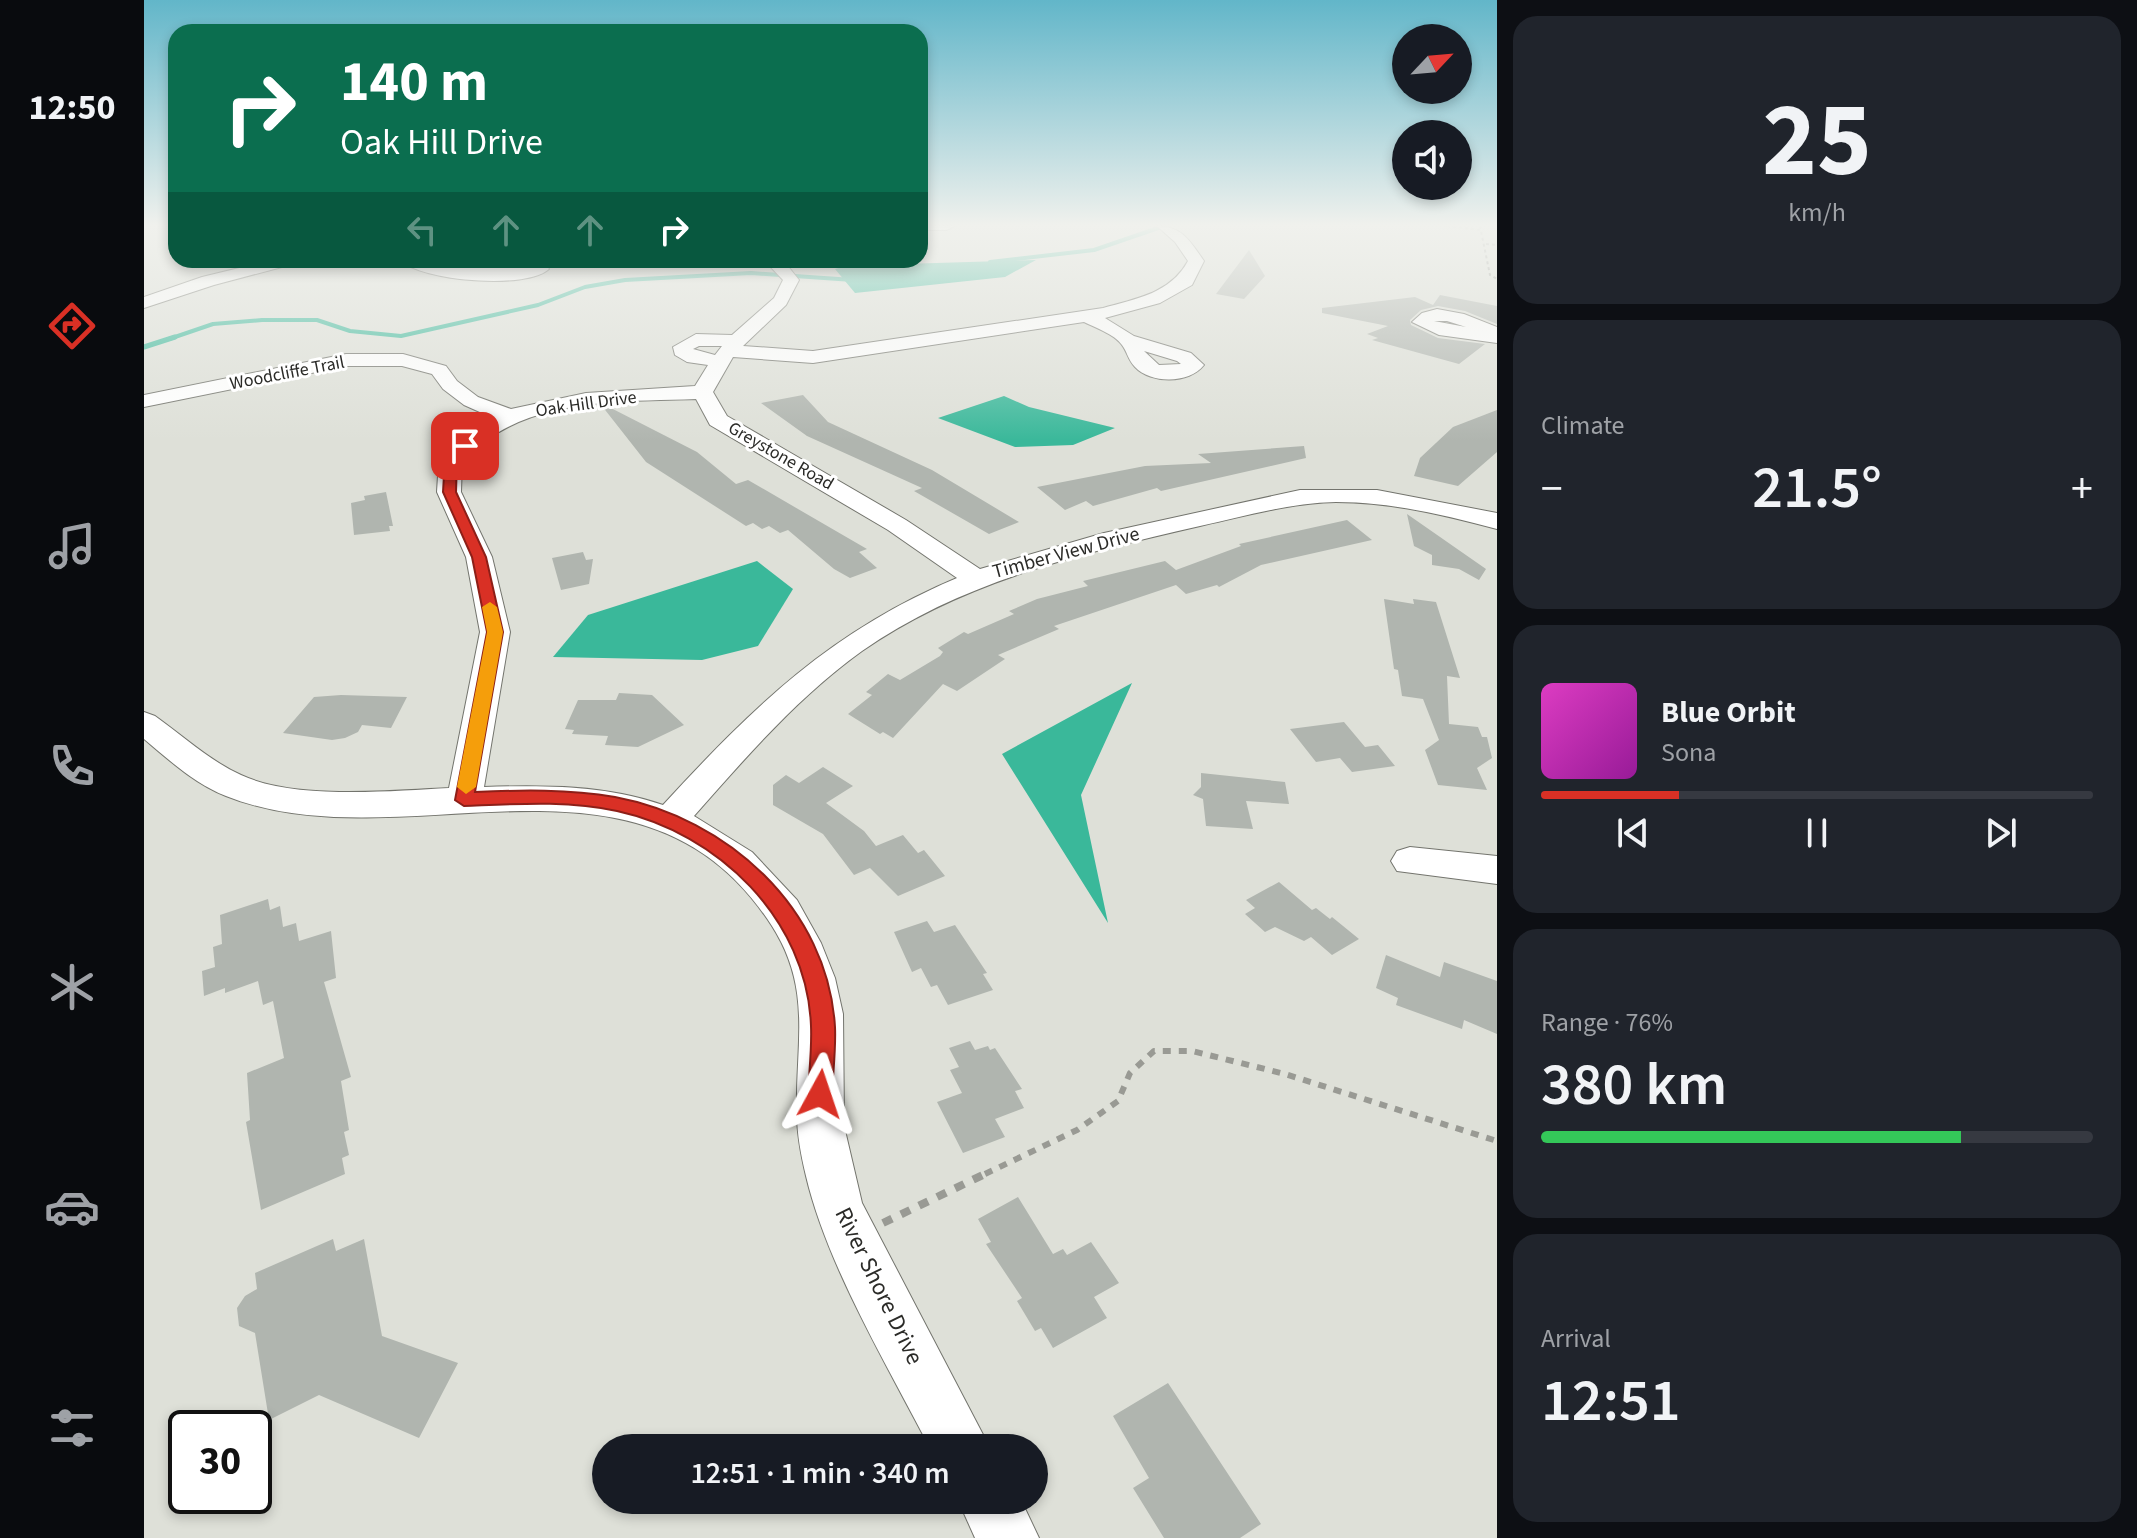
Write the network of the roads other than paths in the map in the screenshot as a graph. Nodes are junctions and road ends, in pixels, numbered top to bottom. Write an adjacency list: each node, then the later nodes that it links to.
1 (785, 298): 5 (street)
2 (1156, 298): 3 (street)
3 (1087, 316): 4 (street); 5 (street)
4 (1129, 340)
5 (728, 351): 6 (street)
6 (703, 392): 8 (street, Oak Hill Drive); 10 (street, Greystone Road)
7 (144, 401): 8 (street, Woodcliffe Trail)
8 (511, 417): 12 (street, Oak Hill Drive)
9 (1497, 521): 10 (street, Timber View Drive)
10 (976, 579): 13 (street, Timber View Drive)
11 (144, 723): 12 (street, River Shore Drive)
12 (464, 800): 13 (street, River Shore Drive)
13 (670, 821): 16 (street, River Shore Drive)
14 (1410, 861): 15 (street)
15 (1497, 870)
16 (954, 1434)
17 (995, 1514): 18 (street)
18 (1008, 1538)

